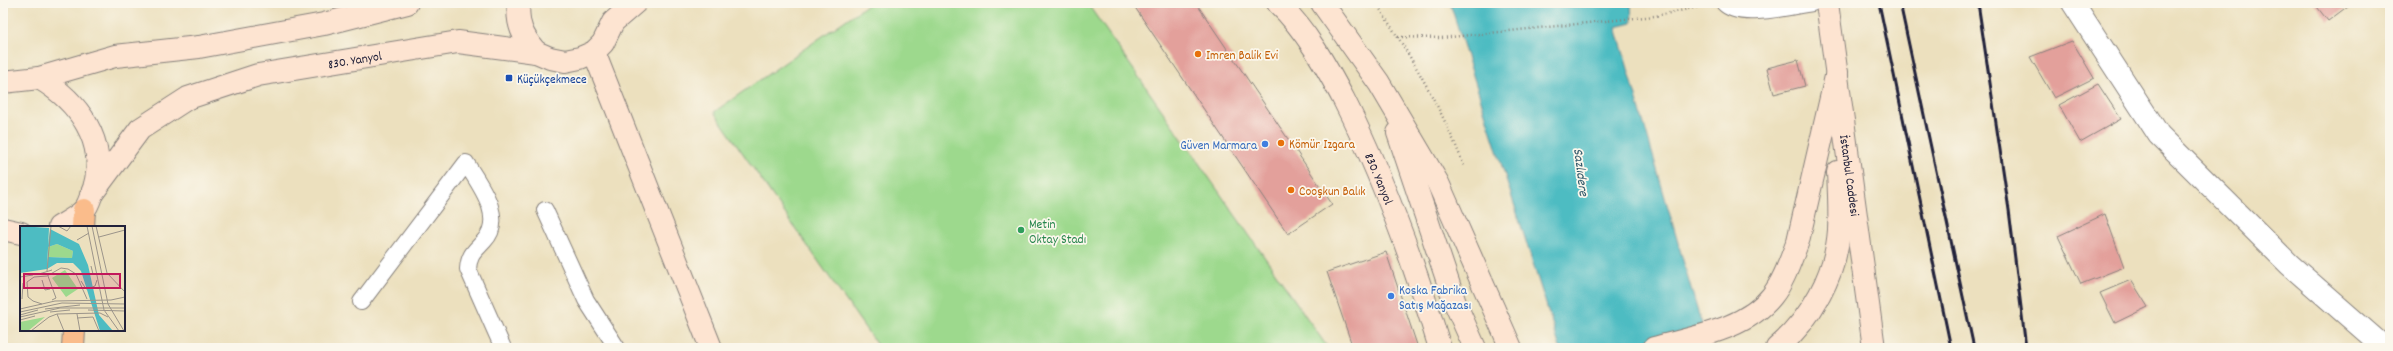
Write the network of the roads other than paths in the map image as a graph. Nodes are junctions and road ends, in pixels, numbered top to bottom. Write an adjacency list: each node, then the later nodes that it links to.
1 (407, 3): 14 (main road)
2 (520, 3): 11 (main road)
3 (635, 3): 10 (main road)
4 (1278, 3): 28 (main road, 830. Yanyol)
5 (1322, 3): 16 (main road)
6 (1724, 3): 7 (lane)
7 (1812, 3)
8 (1827, 3): 13 (main road, İstanbul Caddesi)
9 (2073, 3): 34 (street)
10 (612, 12): 12 (main road)
11 (536, 52): 12 (main road, 830. Yanyol); 17 (main road, 830. Yanyol)
12 (594, 52): 27 (main road)
13 (1837, 72): 31 (main road); 32 (main road); 33 (main road, İstanbul Caddesi)
14 (39, 78): 15 (main road); 17 (main road)
15 (6, 83)
16 (1380, 83): 29 (main road); 30 (main road)
17 (86, 210): 19 (main road)
18 (545, 210): 26 (lane)
19 (60, 226)
20 (3, 229): 21 (main road)
21 (20, 233)
22 (361, 302): 25 (lane)
23 (74, 331): 24 (main road)
24 (73, 348)
25 (503, 348)
26 (618, 348)
27 (712, 348)
28 (1440, 348)
29 (1475, 348)
30 (1511, 348)
31 (1654, 348)
32 (1777, 348)
33 (1874, 348)
34 (2385, 348)

